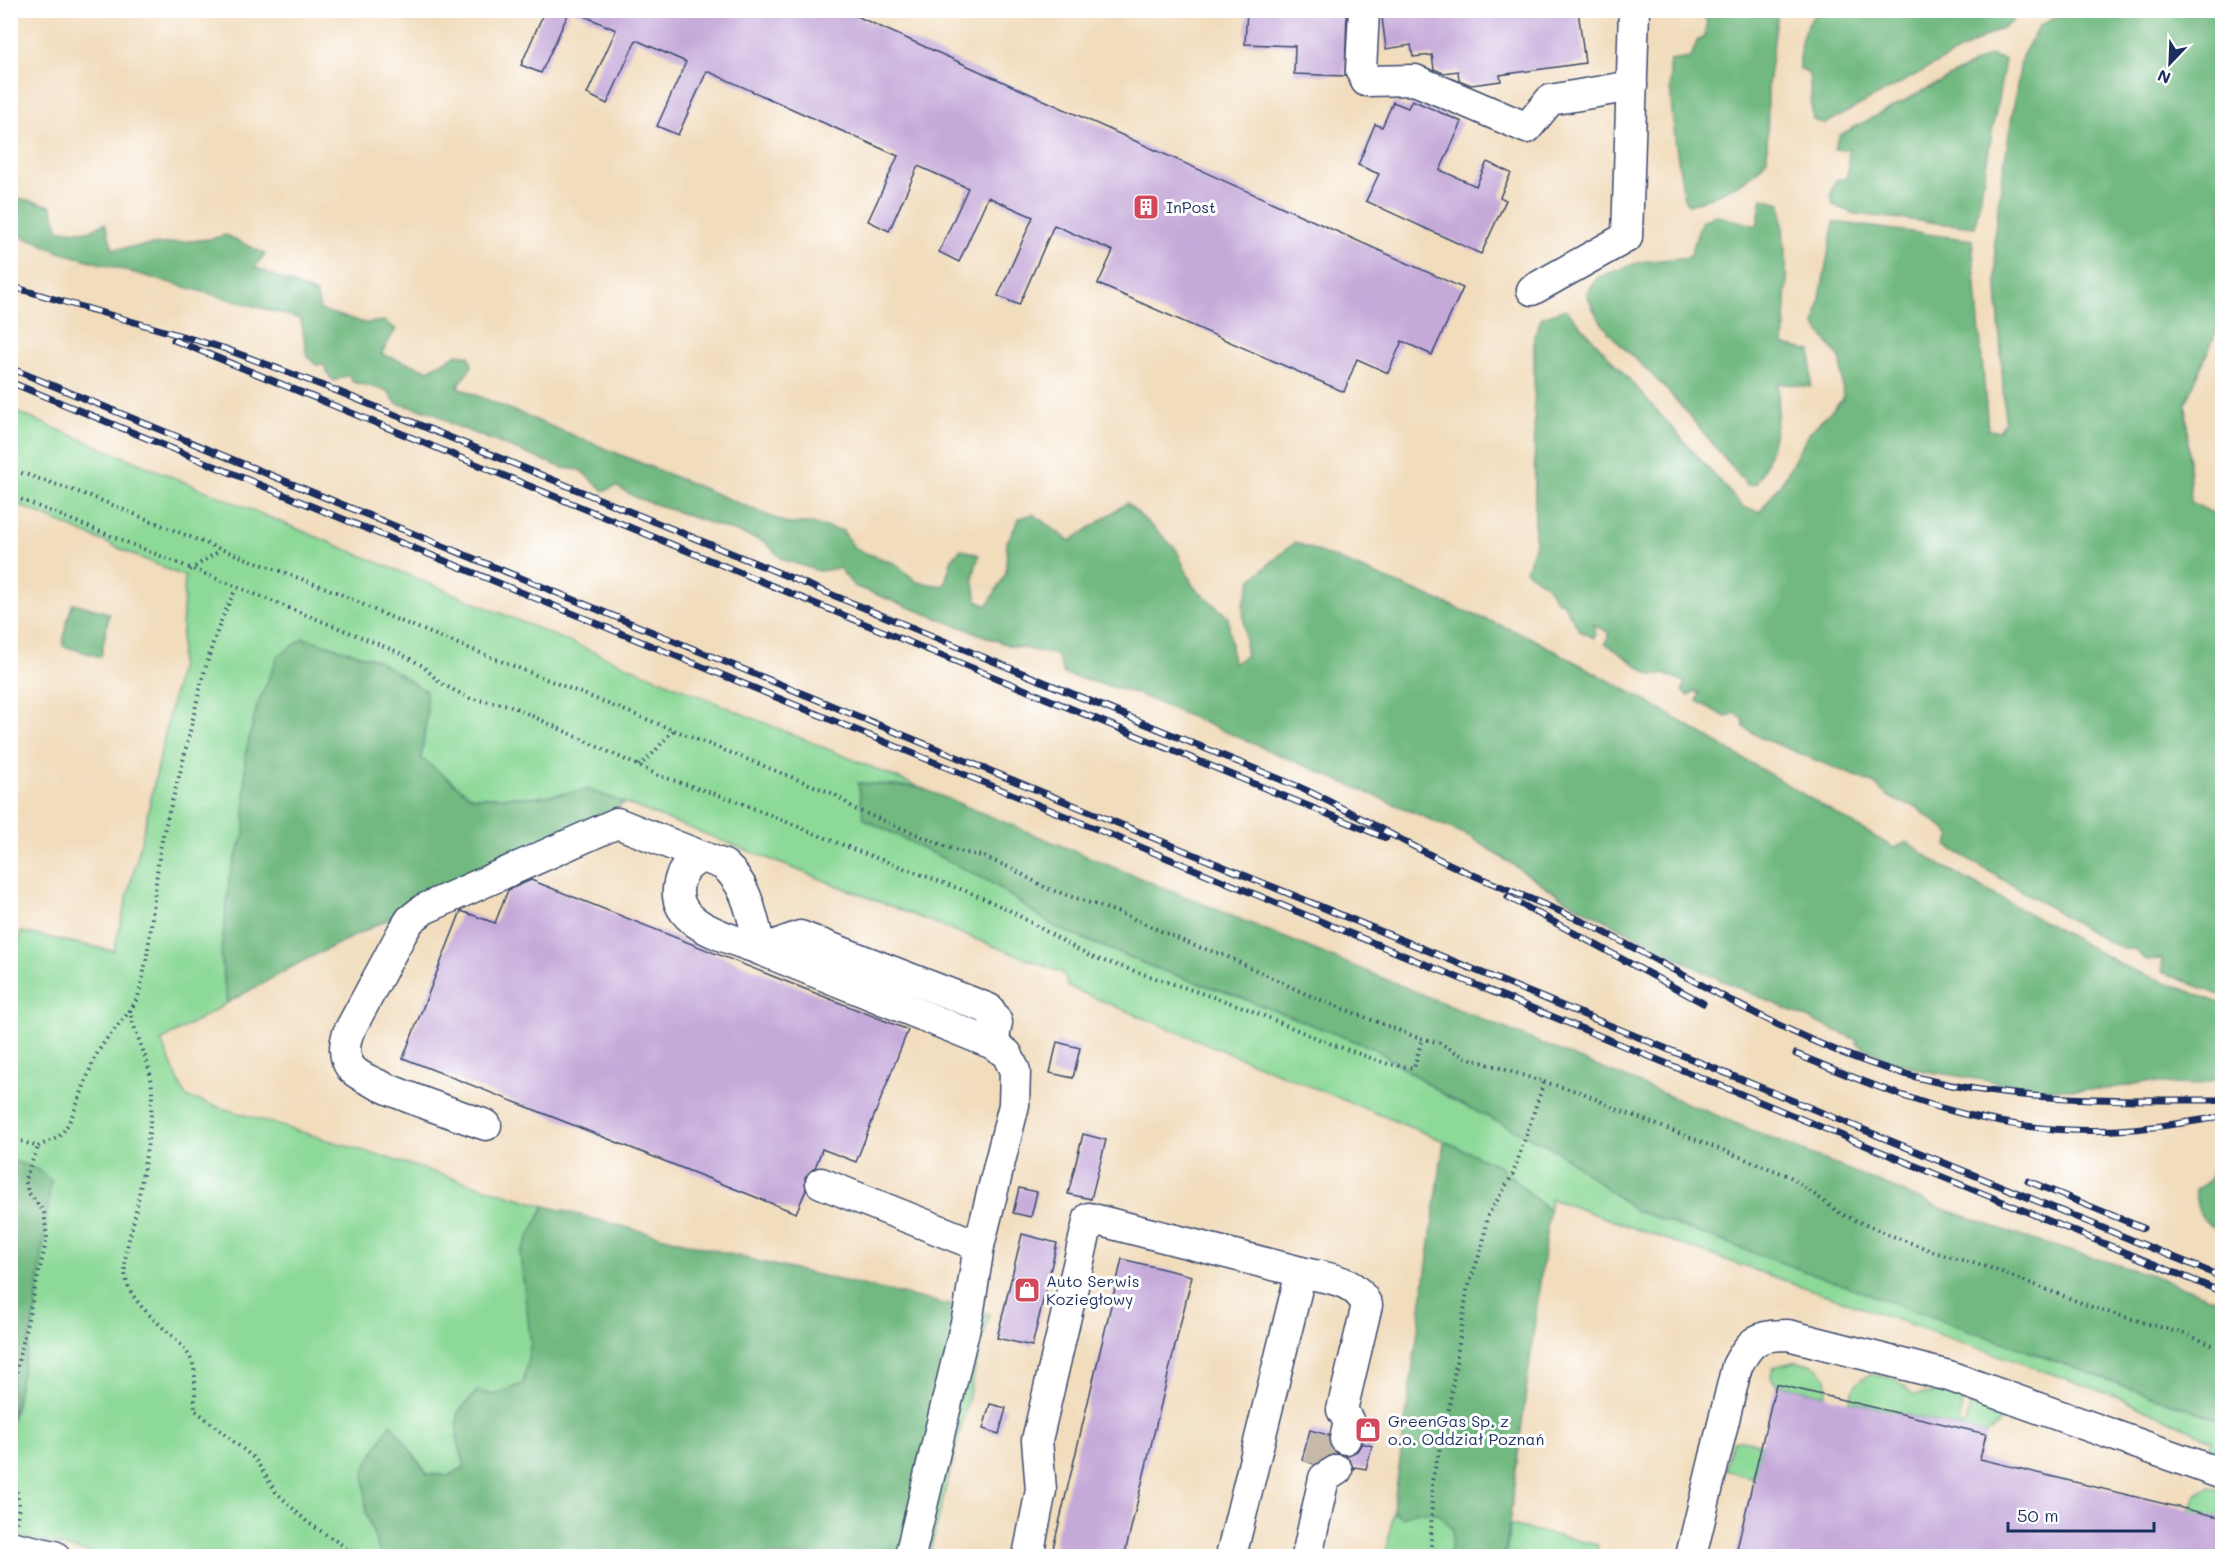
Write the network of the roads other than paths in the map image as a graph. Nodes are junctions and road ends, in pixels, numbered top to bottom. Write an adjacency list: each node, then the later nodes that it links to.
1 (1364, 10): 3 (lane)
2 (1634, 10): 3 (lane)
3 (1632, 86): 4 (lane)
4 (1532, 290)
5 (702, 857): 6 (lane); 6 (lane); 7 (lane)
6 (760, 950): 9 (lane)
7 (486, 1125)
8 (822, 1184): 9 (lane)
9 (979, 1246): 16 (lane)
10 (1301, 1272): 11 (lane); 17 (lane); 18 (lane)
11 (1335, 1437)
12 (1327, 1471): 19 (lane)
13 (2223, 1474): 20 (lane)
14 (11, 1547): 15 (lane)
15 (54, 1557)
16 (910, 1557)
17 (1028, 1557)
18 (1231, 1557)
19 (1306, 1557)
20 (1691, 1557)

